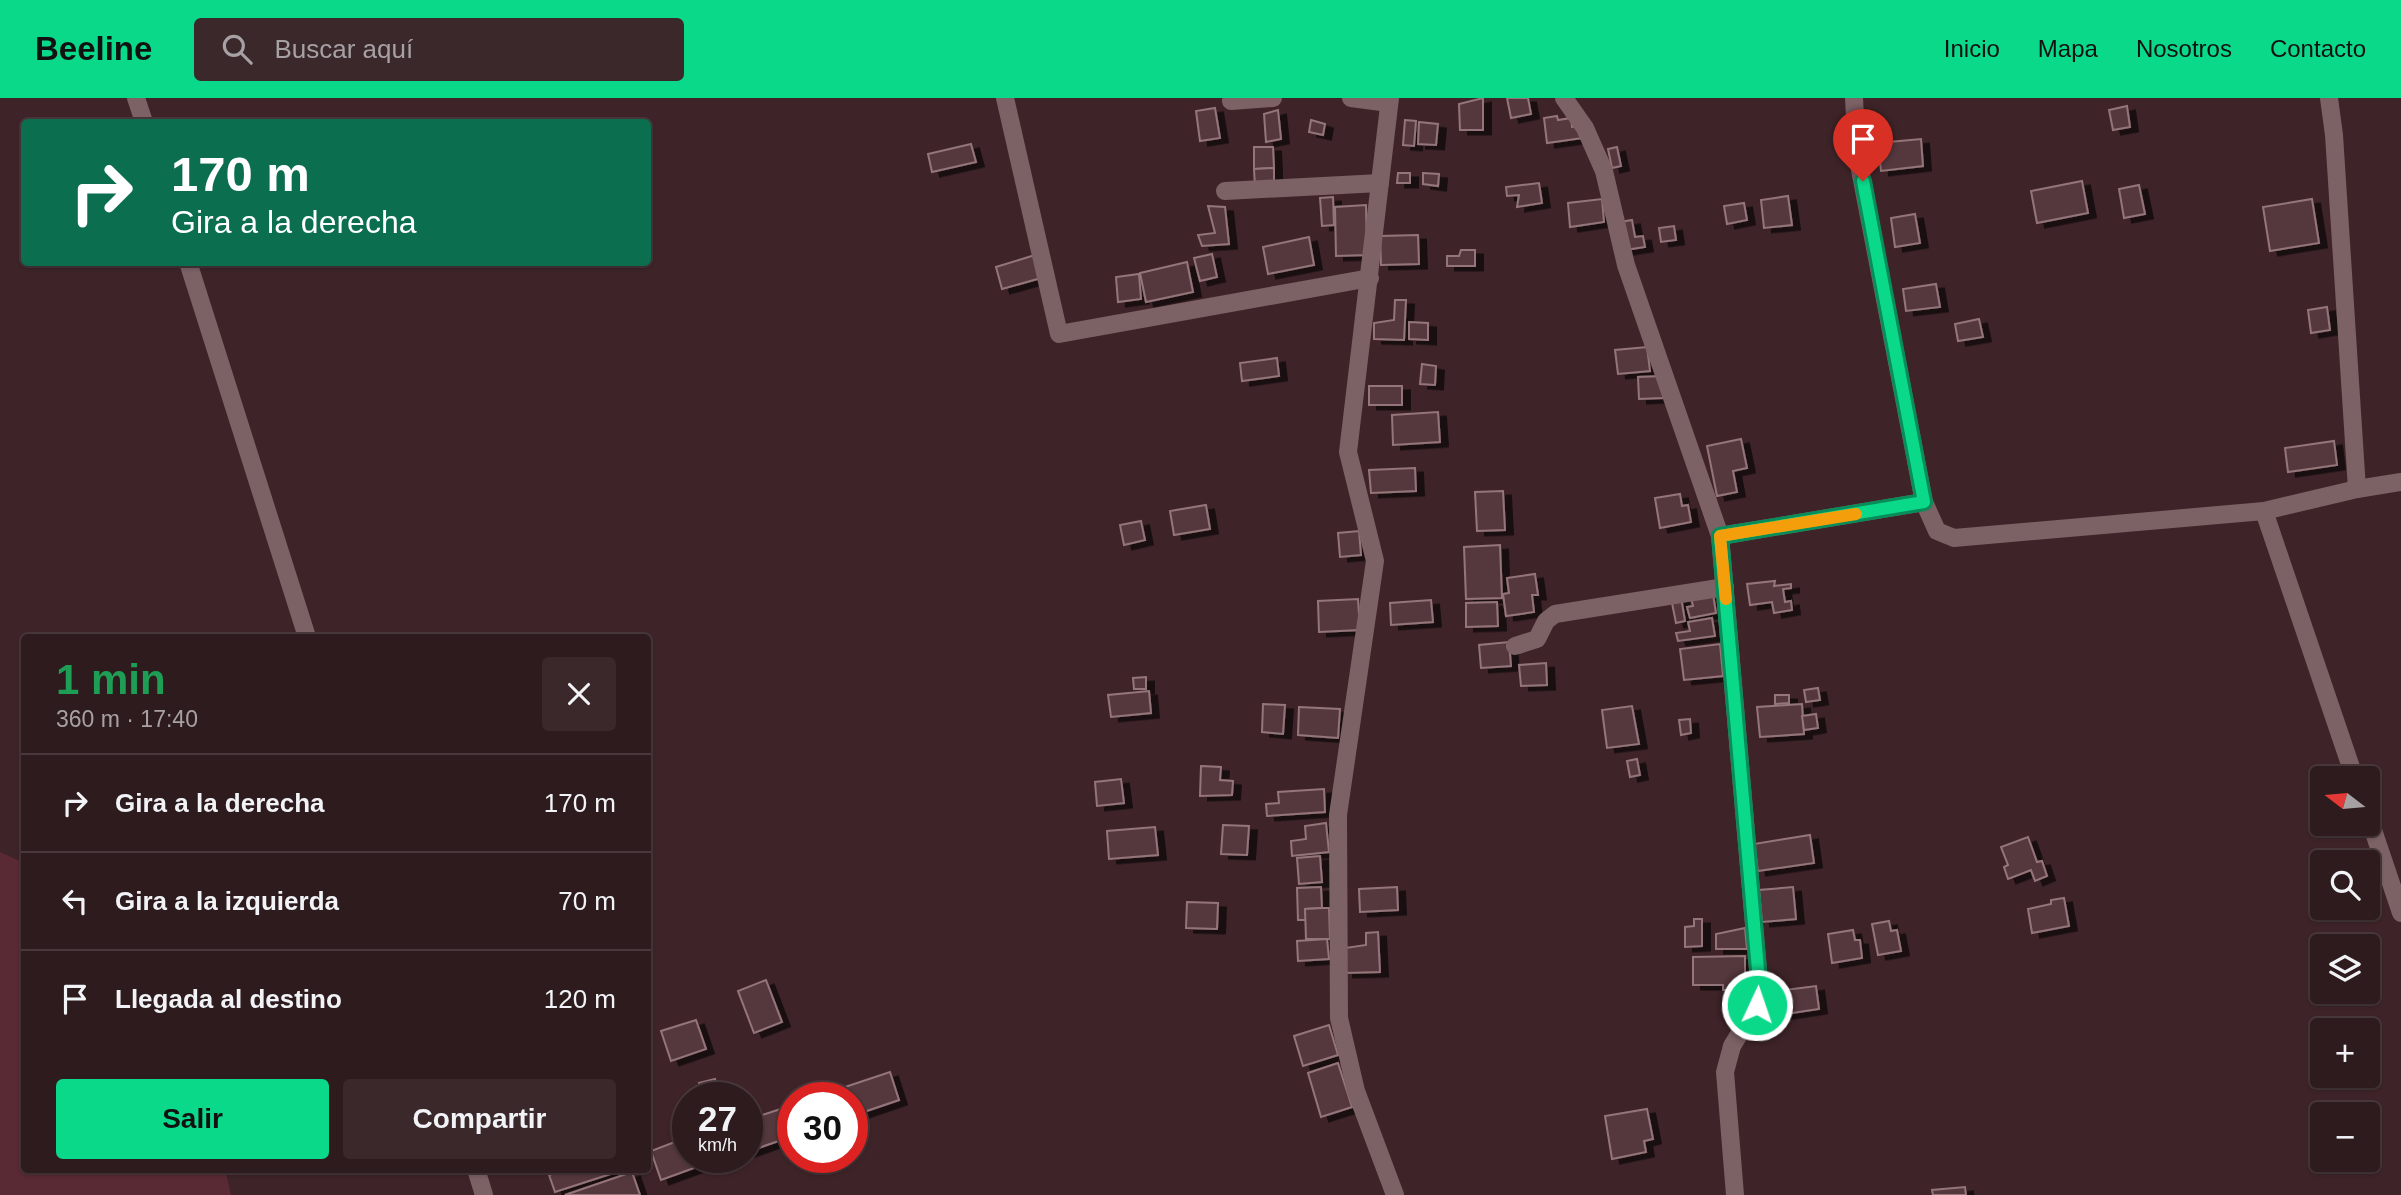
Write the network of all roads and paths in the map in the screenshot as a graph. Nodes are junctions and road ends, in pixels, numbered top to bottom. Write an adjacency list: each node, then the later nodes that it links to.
1 (136, 98): 10 (street)
2 (1005, 98): 14 (street)
3 (1273, 98): 9 (street)
4 (1351, 98): 8 (street)
5 (1564, 98): 19 (street)
6 (1854, 98): 17 (street)
7 (2329, 98): 16 (street)
8 (1389, 100): 11 (street)
9 (1231, 101)
10 (143, 119)
11 (1380, 183): 12 (street); 14 (street)
12 (1225, 191)
13 (189, 266): 21 (street)
14 (1370, 278): 28 (street)
15 (2401, 482): 16 (street)
16 (2357, 489): 18 (street)
17 (1924, 502): 18 (street); 19 (street)
18 (2264, 511): 23 (street)
19 (1720, 536): 20 (street)
20 (1725, 587): 22 (street); 29 (street)
21 (306, 634)
22 (1515, 646)
23 (2351, 766)
24 (2375, 836): 25 (street)
25 (2401, 914)
26 (477, 1173): 27 (street)
27 (484, 1195)
28 (1395, 1195)
29 (1735, 1195)

